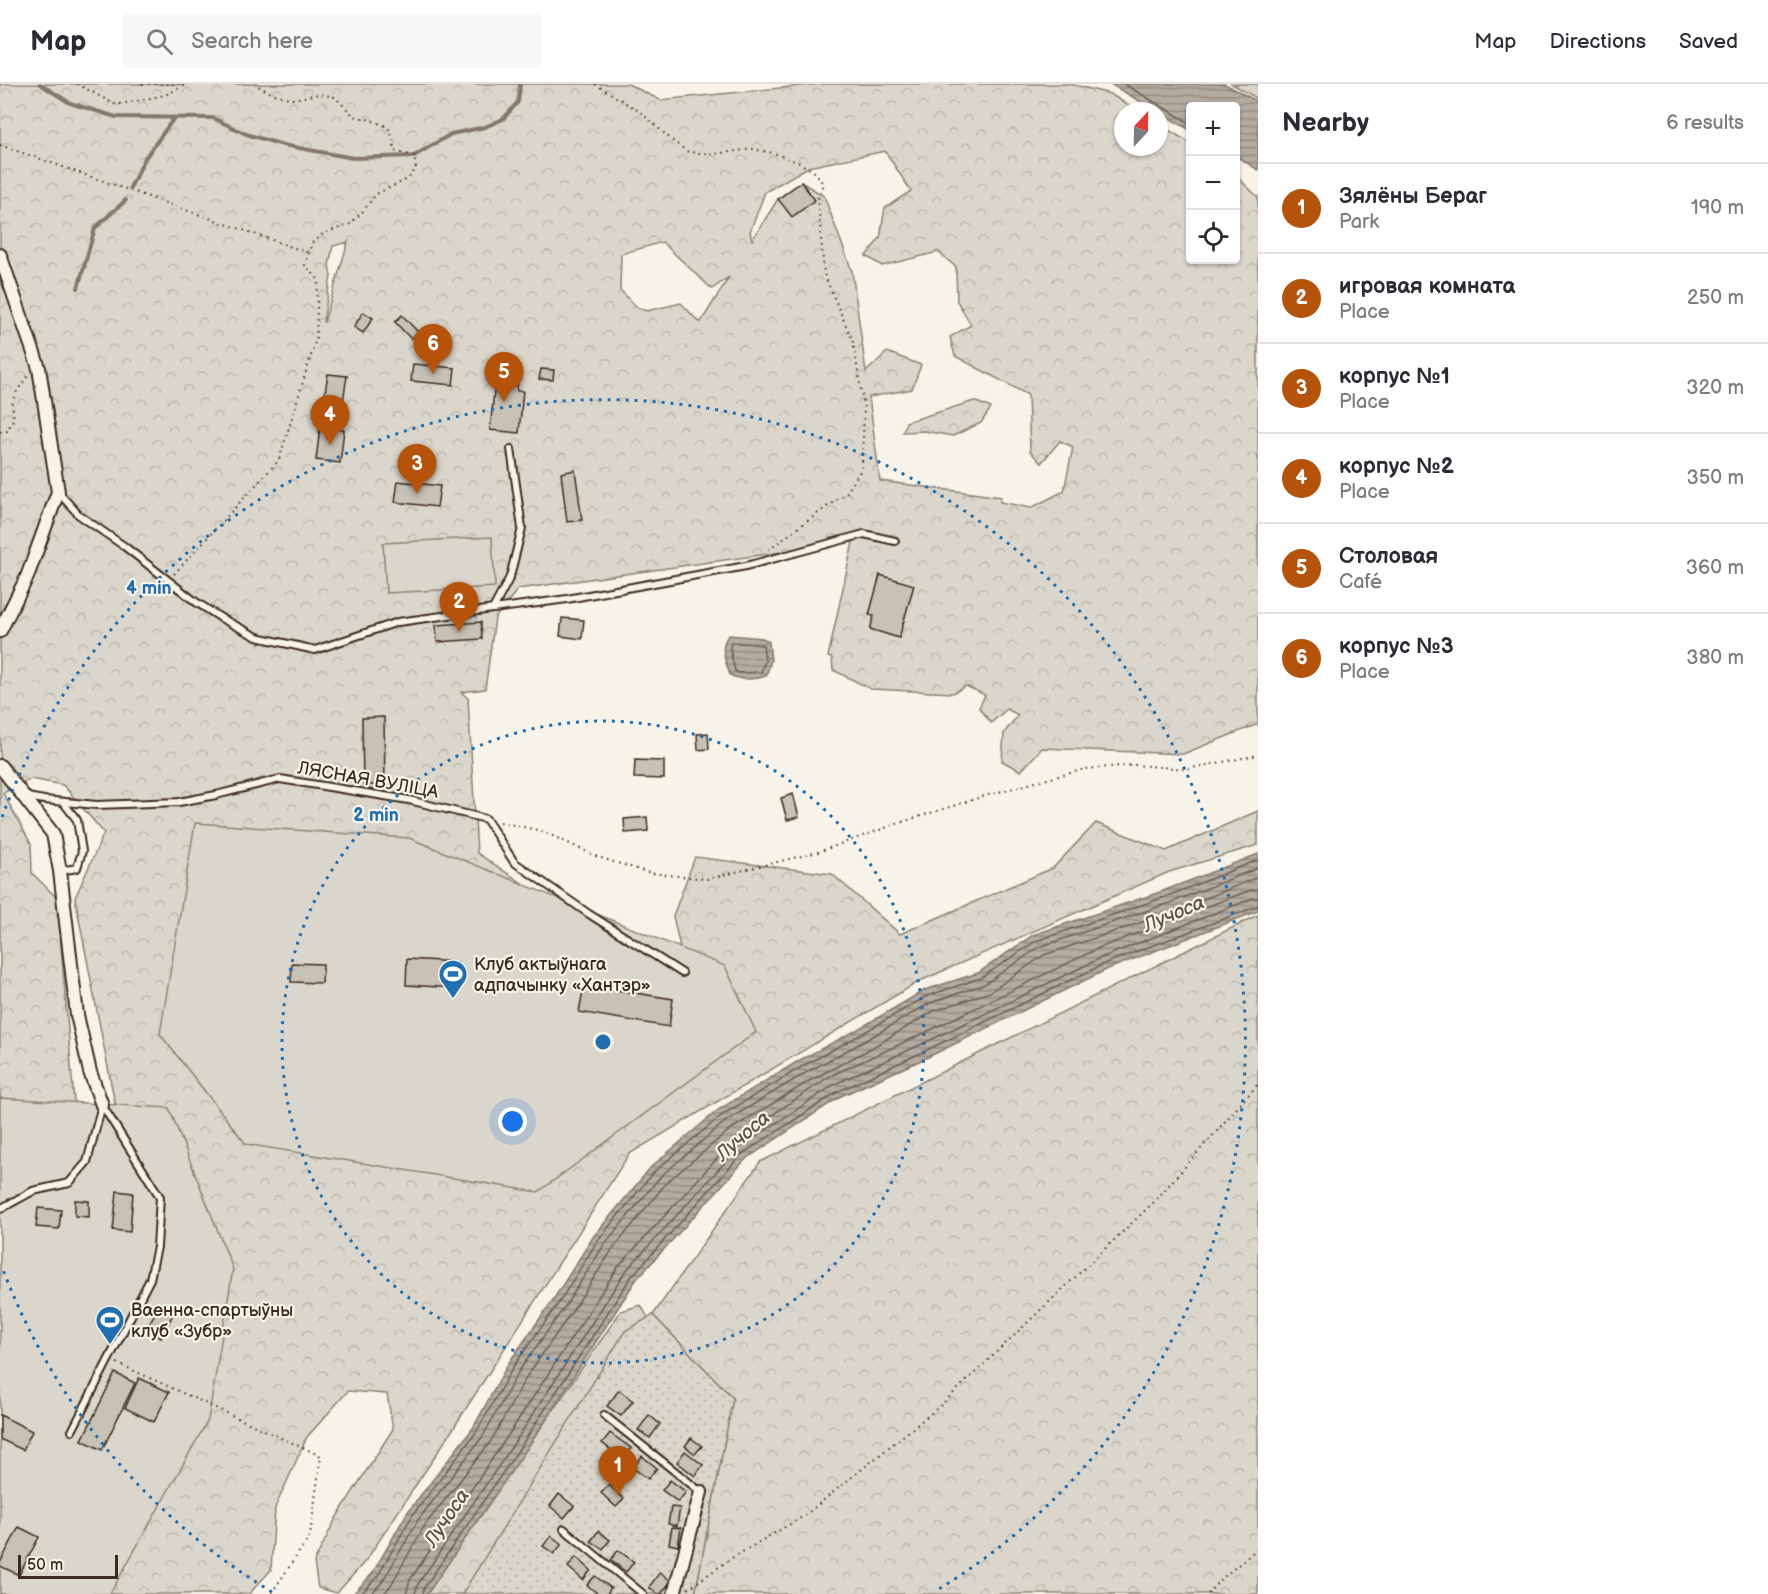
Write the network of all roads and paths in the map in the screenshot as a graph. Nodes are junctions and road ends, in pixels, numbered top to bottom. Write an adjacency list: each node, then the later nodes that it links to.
1 (77, 84): 3 (path)
2 (142, 84): 3 (path)
3 (187, 84)
4 (254, 84): 7 (path)
5 (595, 84): 14 (path)
6 (0, 145): 7 (path)
7 (309, 253): 15 (path)
8 (0, 255): 9 (street)
9 (39, 368): 10 (path); 12 (street)
10 (0, 432)
11 (511, 449): 16 (lane)
12 (58, 492): 15 (lane); 17 (street)
13 (895, 541): 16 (lane)
14 (764, 552)
15 (168, 581): 16 (lane)
16 (493, 609)
17 (0, 631)
18 (1258, 754): 22 (path)
19 (0, 766): 20 (street)
20 (22, 796): 21 (lane); 23 (street)
21 (63, 802): 22 (lane, ЛЯСНАЯ ВУЛІЦА); 23 (lane)
22 (486, 819): 24 (lane)
23 (60, 871): 26 (street)
24 (682, 973)
25 (1258, 1084): 37 (path)
26 (102, 1105): 27 (lane); 28 (lane)
27 (0, 1209)
28 (109, 1359): 30 (lane); 34 (path)
29 (604, 1415): 31 (lane)
30 (72, 1431)
31 (700, 1492): 36 (street)
32 (564, 1529): 35 (lane)
33 (1258, 1548): 38 (path)
34 (271, 1594)
35 (643, 1594)
36 (674, 1594)
37 (681, 1594)
38 (1208, 1594)

